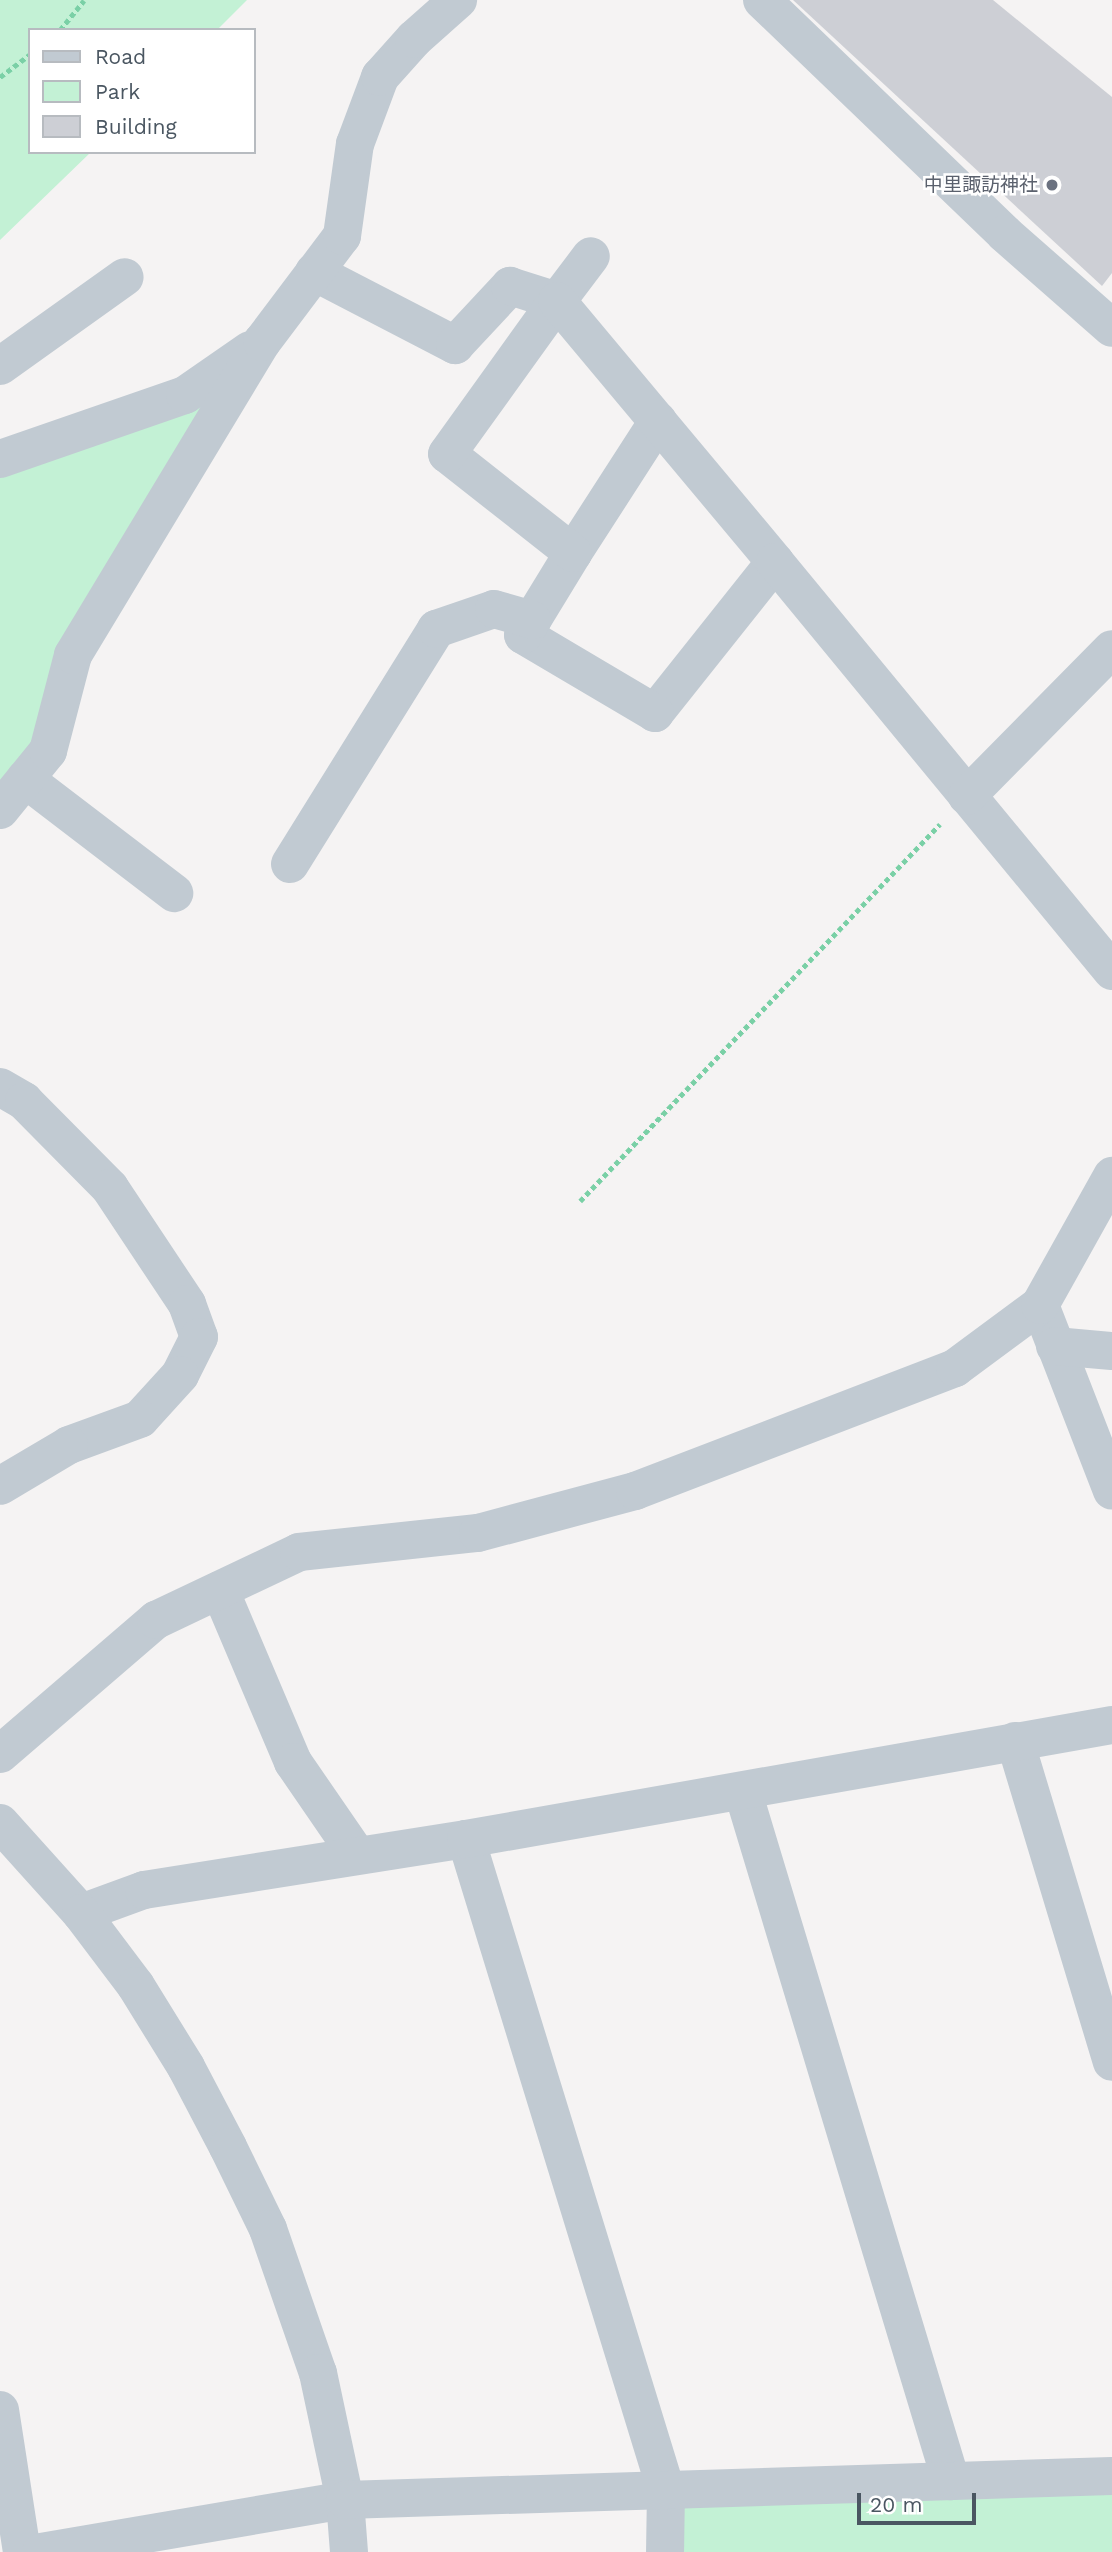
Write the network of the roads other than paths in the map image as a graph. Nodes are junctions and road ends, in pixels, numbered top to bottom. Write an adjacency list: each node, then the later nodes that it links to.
1 (458, 0): 4 (street)
2 (762, 0): 7 (street)
3 (591, 256): 6 (street)
4 (314, 272): 6 (street); 8 (street)
5 (125, 277): 9 (street)
6 (557, 301): 10 (street); 12 (street)
7 (1112, 328)
8 (262, 342): 11 (street); 16 (street)
9 (0, 366)
10 (658, 421): 12 (street); 13 (street)
11 (6, 448)
12 (573, 553): 14 (street)
13 (775, 562): 14 (street); 17 (street)
14 (532, 620): 19 (street)
15 (1112, 649): 17 (street)
16 (25, 779): 18 (street); 20 (street)
17 (967, 796): 21 (street)
18 (0, 810)
19 (290, 864)
20 (174, 893)
21 (1112, 971)
22 (0, 1087): 27 (street)
23 (1112, 1176): 24 (street)
24 (1040, 1305): 25 (street); 29 (street)
25 (1055, 1346): 26 (street); 28 (street)
26 (1112, 1350)
27 (0, 1486)
28 (1112, 1491)
29 (220, 1590): 32 (street); 36 (street)
30 (1112, 1725): 31 (street)
31 (1015, 1741): 33 (street); 38 (street)
32 (0, 1754)
33 (743, 1792): 35 (street); 41 (street)
34 (0, 1823): 37 (street)
35 (466, 1839): 36 (street); 42 (street)
36 (358, 1855): 37 (street)
37 (81, 1913): 43 (street)
38 (1112, 2062)
39 (0, 2410): 44 (street)
40 (1112, 2476): 41 (street)
41 (951, 2481): 42 (street)
42 (666, 2490): 43 (street); 47 (street)
43 (345, 2500): 45 (street); 46 (street)
44 (22, 2552)
45 (41, 2552)
46 (349, 2552)
47 (665, 2552)

